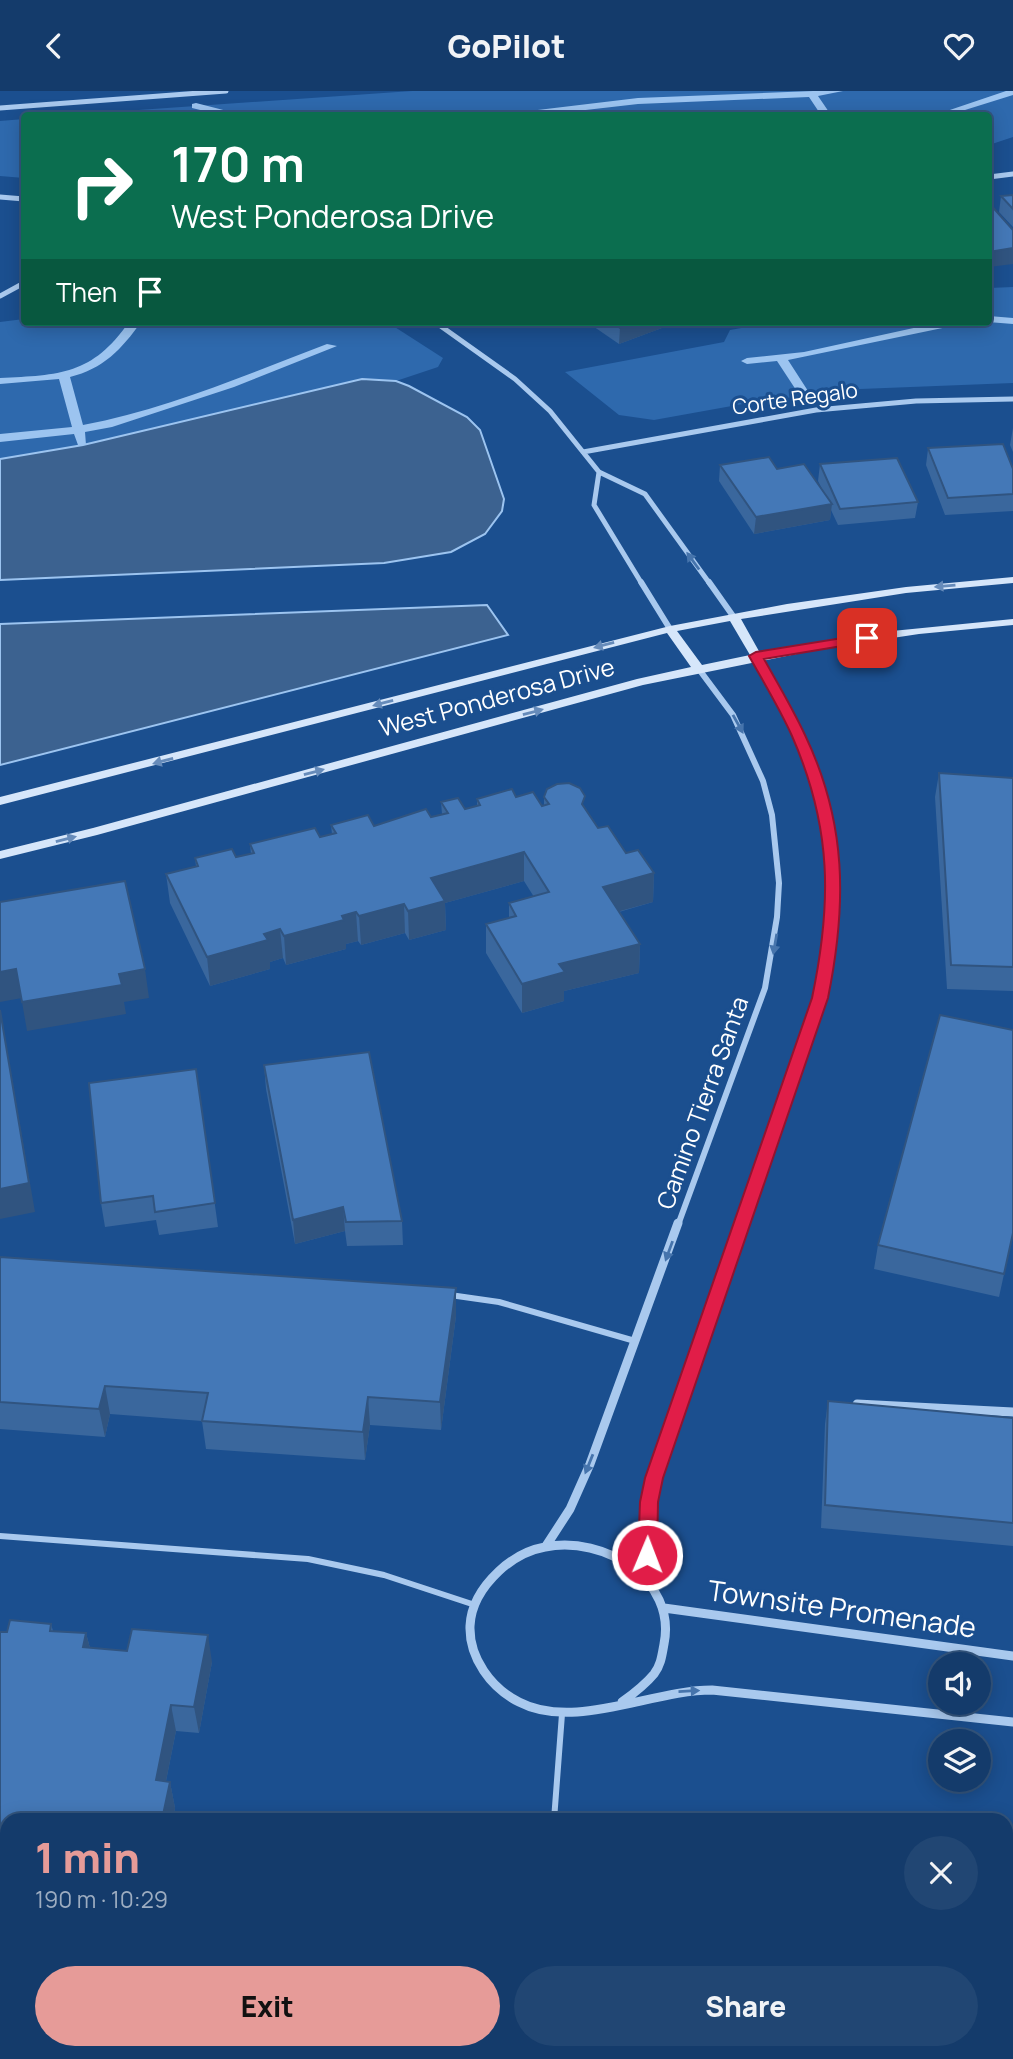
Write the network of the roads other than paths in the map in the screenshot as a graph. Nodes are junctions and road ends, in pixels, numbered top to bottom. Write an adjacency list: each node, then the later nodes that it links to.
1 (226, 91): 2 (street)
2 (0, 108)
3 (1013, 174): 4 (street)
4 (992, 177)
5 (0, 197): 6 (street)
6 (21, 199)
7 (21, 285): 8 (street)
8 (0, 296)
9 (441, 326): 11 (street)
10 (1013, 399): 11 (street, Corte Regalo)
11 (583, 451): 12 (street)
12 (599, 472): 14 (street, one-way to 12); 16 (street)
13 (1013, 580): 14 (main road, West Ponderosa Drive, one-way to 14)
14 (733, 616): 16 (main road, West Ponderosa Drive); 17 (main road)
15 (1013, 622): 17 (main road, West Ponderosa Drive)
16 (670, 629): 18 (main road); 19 (main road, West Ponderosa Drive, one-way to 19)
17 (756, 656): 18 (main road, West Ponderosa Drive); 27 (street)
18 (698, 669): 20 (main road, West Ponderosa Drive, one-way to 18); 22 (street, Camino Tierra Santa, one-way to 22)
19 (0, 801)
20 (0, 855)
21 (442, 1295): 22 (lane)
22 (635, 1341): 26 (street, Camino Tierra Santa, one-way to 26)
23 (842, 1403): 24 (street)
24 (1013, 1412)
25 (0, 1537): 28 (lane)
26 (546, 1546): 27 (street); 28 (street)
27 (651, 1584): 29 (street)
28 (475, 1605): 32 (street)
29 (664, 1608): 30 (street, Townsite Promenade); 31 (street)
30 (1013, 1656)
31 (622, 1702): 32 (street); 33 (street, one-way to 33)
32 (562, 1714): 34 (lane)
33 (1013, 1723)
34 (555, 1813)

